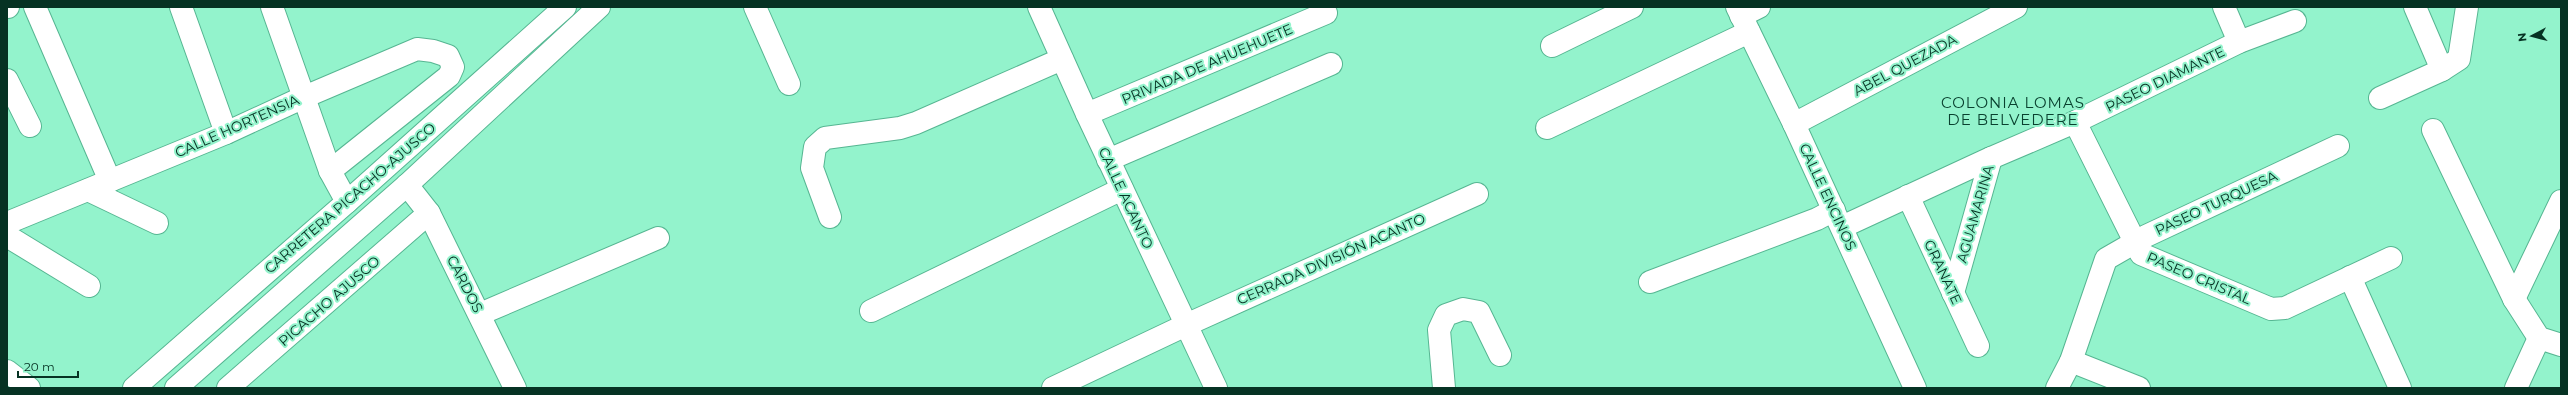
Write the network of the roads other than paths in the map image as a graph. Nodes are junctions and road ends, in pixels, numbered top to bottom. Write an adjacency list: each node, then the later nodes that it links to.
1 (34, 7): 36 (street)
2 (181, 7): 31 (street)
3 (272, 7): 23 (street)
4 (565, 7): 43 (street, CARRETERA PICACHO-AJUSCO)
5 (599, 7): 37 (street, CARRETERA PICACHO-AJUSCO)
6 (755, 7): 22 (street)
7 (1039, 7): 18 (street, CALLE ACANTO)
8 (1632, 7): 17 (street)
9 (2016, 7): 27 (street, ABEL QUEZADA)
10 (2224, 7): 16 (street)
11 (2415, 7): 20 (street)
12 (2467, 7): 20 (street)
13 (1326, 13): 25 (street, PRIVADA DE AHUEHUETE)
14 (1747, 15): 27 (street, CALLE ENCINOS); 29 (street)
15 (2295, 21): 16 (street, PASEO DIAMANTE)
16 (2239, 42): 26 (street, PASEO DIAMANTE)
17 (1552, 46)
18 (1062, 59): 25 (street, CALLE ACANTO); 45 (street)
19 (1331, 64): 34 (street)
20 (2442, 70): 24 (street)
21 (7, 80): 28 (street)
22 (789, 84)
23 (302, 98): 31 (street, CALLE HORTENSIA); 35 (street); 35 (street, CALLE HORTENSIA)
24 (2380, 98)
25 (1087, 114): 34 (street, CALLE ACANTO)
26 (2075, 122): 33 (street, PASEO DIAMANTE); 51 (street, PASEO CRISTAL)
27 (1794, 124): 46 (street, CALLE ENCINOS)
28 (30, 126)
29 (1547, 128)
30 (2433, 130): 57 (street)
31 (226, 133): 36 (street, CALLE HORTENSIA)
32 (2338, 146): 51 (street, PASEO TURQUESA)
33 (1991, 158): 41 (street, PASEO DIAMANTE); 56 (street, AGUAMARINA)
34 (1108, 160): 38 (street, CALLE ACANTO)
35 (330, 171): 43 (street)
36 (110, 181): 39 (street, CALLE HORTENSIA)
37 (407, 185): 44 (street, CARDOS); 70 (street, CARRETERA PICACHO-AJUSCO)
38 (1122, 189): 58 (street); 60 (street, CALLE ACANTO)
39 (88, 190): 47 (street, CALLE HORTENSIA); 48 (street)
40 (1477, 194): 60 (street, CERRADA DIVISIÓN ACANTO)
41 (1908, 196): 46 (street, PASEO DIAMANTE); 56 (street, GRANATE)
42 (2561, 201): 57 (street)
43 (347, 202): 69 (street, CARRETERA PICACHO-AJUSCO)
44 (429, 213): 59 (street, CARDOS); 71 (street, PICACHO AJUSCO)
45 (830, 217)
46 (1846, 218): 54 (street, PASEO DIAMANTE); 76 (street, CALLE ENCINOS)
47 (7, 223)
48 (157, 223)
49 (7, 236): 55 (street)
50 (658, 238): 59 (street)
51 (2134, 243): 53 (street, PASEO CRISTAL); 65 (street, PASEO TURQUESA)
52 (2391, 258): 53 (street, PASEO CRISTAL)
53 (2350, 277): 78 (street)
54 (1650, 282)
55 (89, 286)
56 (1953, 293): 63 (street, GRANATE)
57 (2514, 299): 61 (street)
58 (871, 311)
59 (480, 314): 72 (street, CARDOS)
60 (1186, 325): 73 (street, CERRADA DIVISIÓN ACANTO); 74 (street, CALLE ACANTO)
61 (2539, 338): 62 (street); 79 (street)
62 (2561, 345)
63 (1978, 346)
64 (1500, 355): 75 (street)
65 (2071, 361): 67 (street); 77 (street, PASEO TURQUESA)
66 (7, 371): 68 (street)
67 (2125, 386)
68 (29, 388)
69 (134, 388)
70 (176, 388)
71 (228, 388)
72 (515, 388)
73 (1053, 388)
74 (1216, 388)
75 (1444, 388)
76 (1915, 388)
77 (2057, 388)
78 (2400, 388)
79 (2516, 388)

